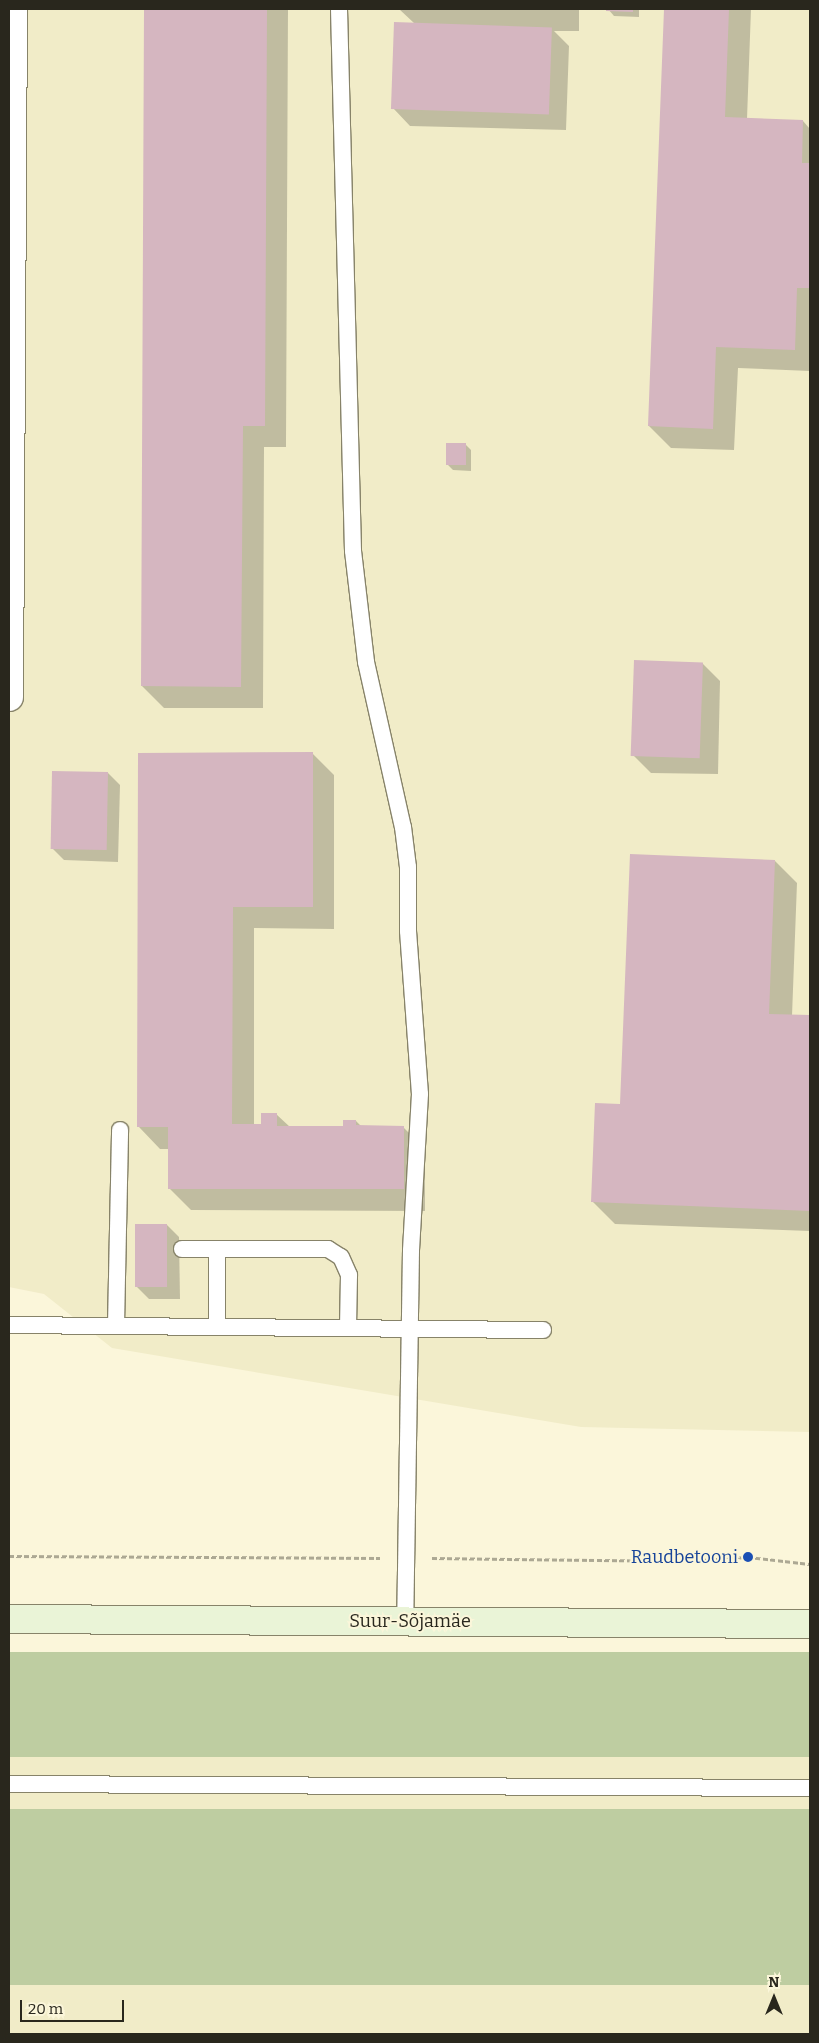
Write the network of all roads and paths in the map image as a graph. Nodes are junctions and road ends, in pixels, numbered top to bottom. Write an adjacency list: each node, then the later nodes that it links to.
1 (13, 9): 3 (street)
2 (339, 9): 11 (lane)
3 (9, 697)
4 (120, 1130): 8 (lane)
5 (182, 1249): 6 (lane)
6 (217, 1249): 9 (lane); 10 (lane)
7 (9, 1325): 8 (lane)
8 (116, 1325): 9 (lane)
9 (217, 1326): 10 (lane)
10 (348, 1326): 11 (lane)
11 (409, 1328): 12 (lane); 14 (lane)
12 (544, 1330)
13 (9, 1619): 14 (main road, Suur-Sõjamäe)
14 (405, 1621): 15 (main road, Suur-Sõjamäe)
15 (810, 1624)
16 (9, 1784): 17 (lane)
17 (810, 1788)

